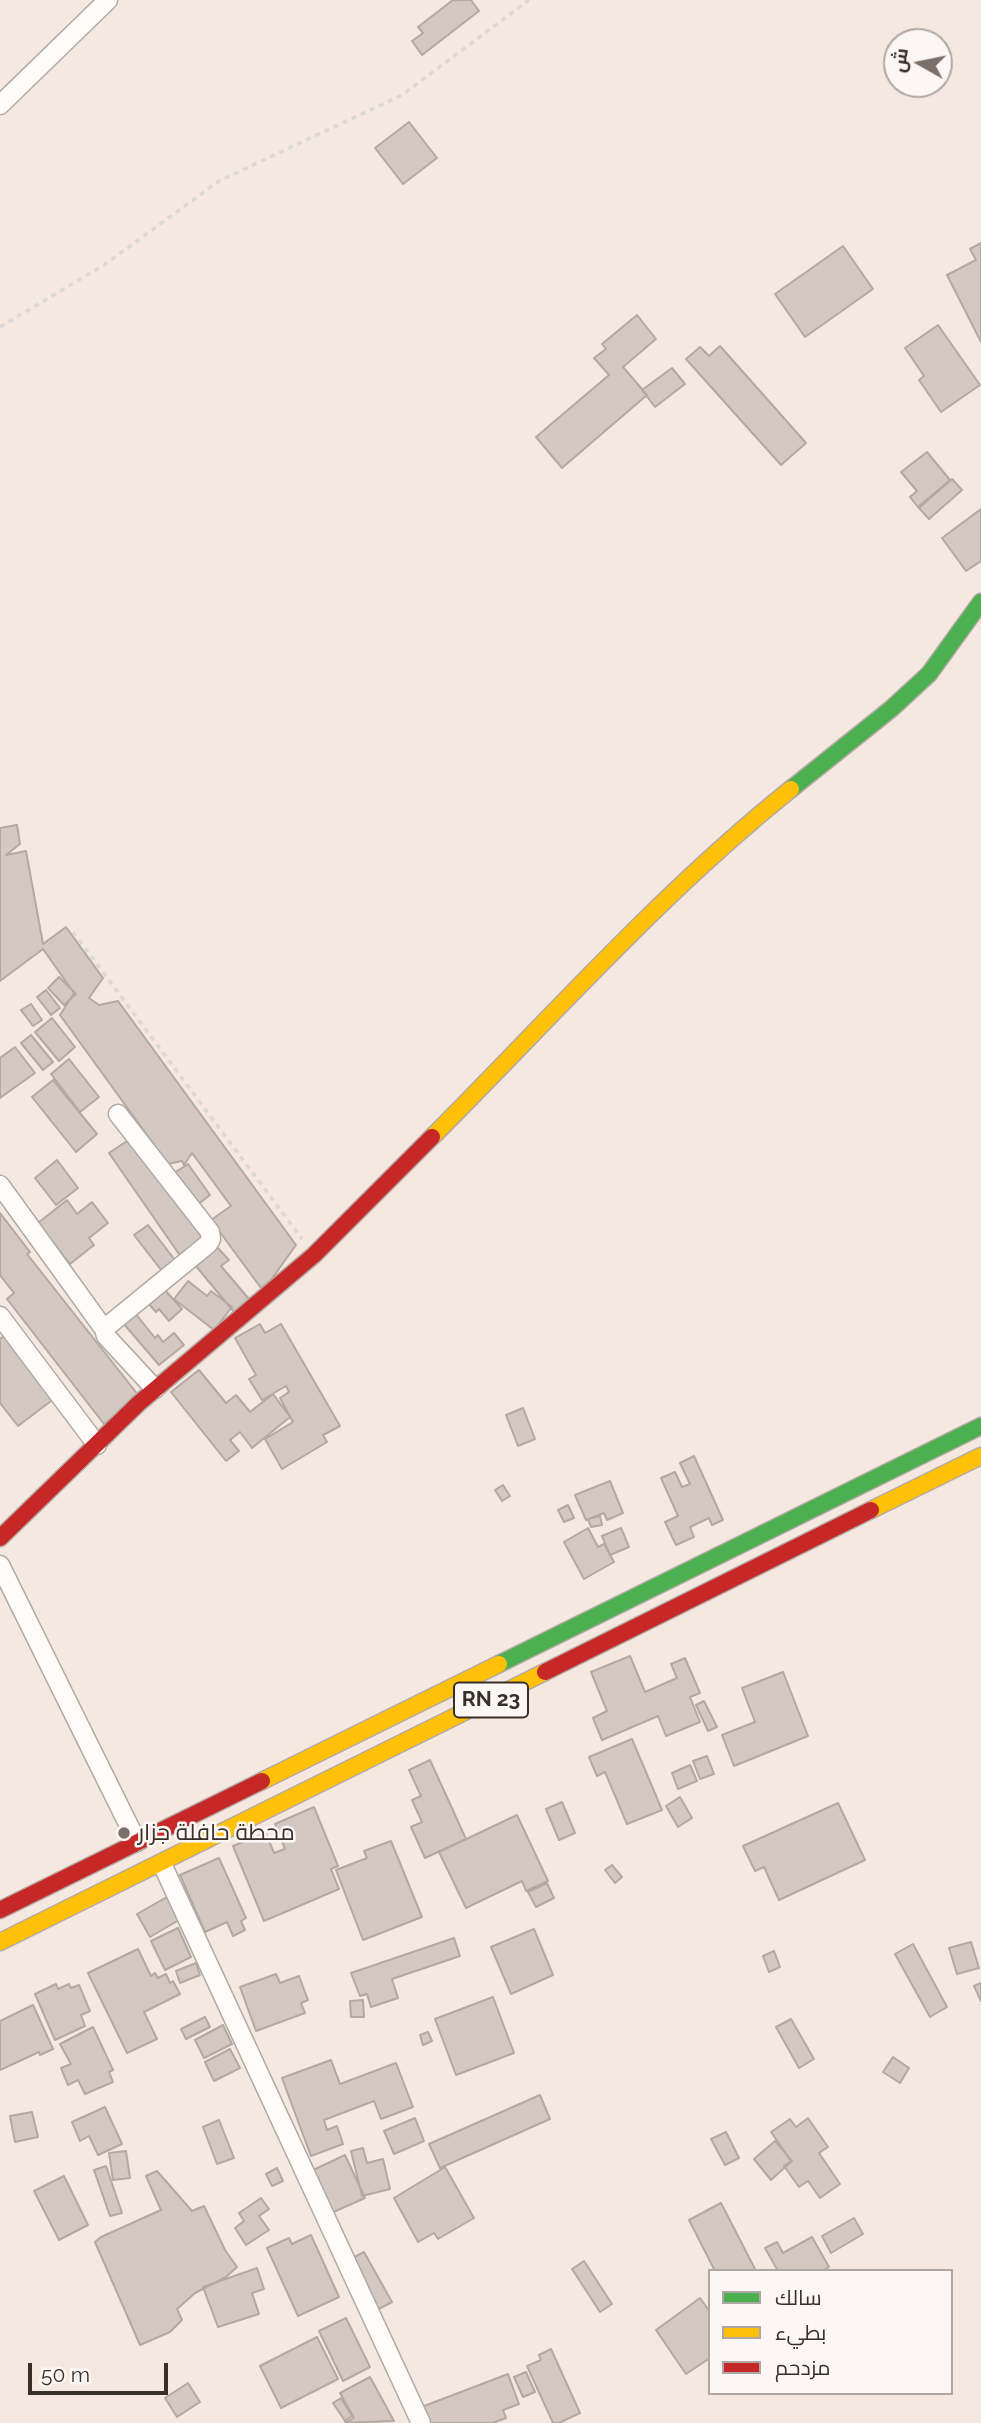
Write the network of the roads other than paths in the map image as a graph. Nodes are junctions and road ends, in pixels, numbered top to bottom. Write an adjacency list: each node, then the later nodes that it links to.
1 (108, 0): 2 (street)
2 (0, 106)
3 (981, 601): 8 (main road)
4 (118, 1114): 7 (street)
5 (0, 1185): 7 (street)
6 (0, 1316): 10 (street)
7 (104, 1329): 8 (street)
8 (155, 1389): 10 (main road)
9 (981, 1426): 14 (main road, RN 23)
10 (97, 1445): 12 (main road)
11 (981, 1456): 15 (main road, RN 23)
12 (0, 1538)
13 (0, 1565): 14 (street)
14 (137, 1842): 16 (main road, RN 23)
15 (162, 1864): 17 (main road, RN 23); 18 (street)
16 (0, 1910)
17 (0, 1942)
18 (421, 2423)

